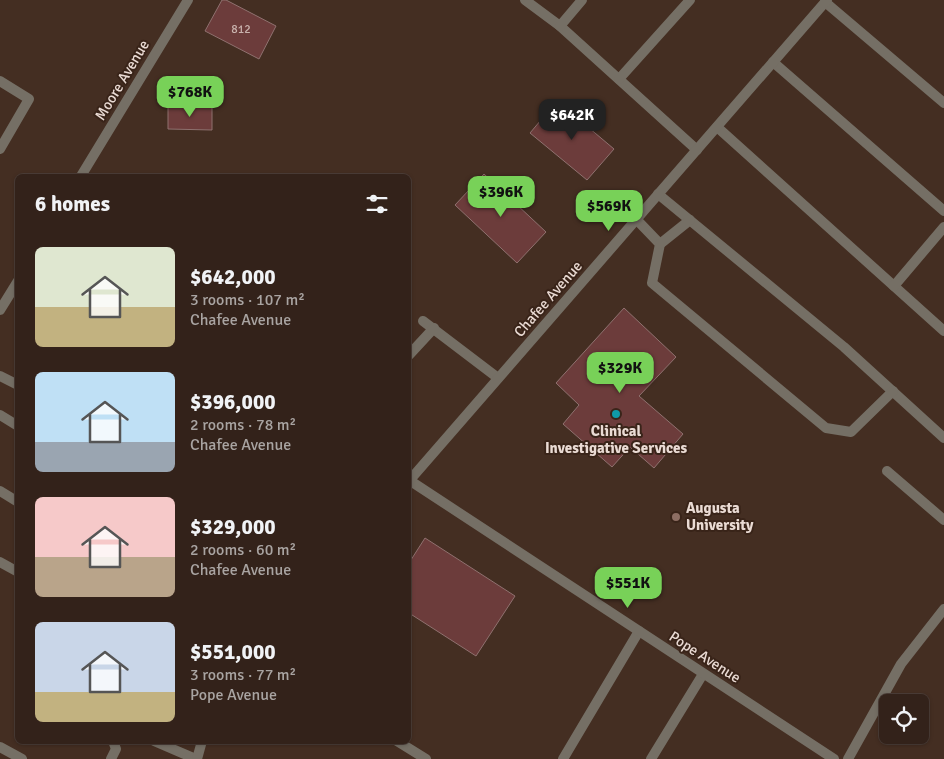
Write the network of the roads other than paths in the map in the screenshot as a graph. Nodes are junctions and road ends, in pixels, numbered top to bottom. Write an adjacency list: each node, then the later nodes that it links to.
1 (188, 0): 14 (street, Moore Avenue)
2 (525, 0): 6 (street)
3 (582, 0): 6 (street)
4 (690, 0): 8 (street)
5 (826, 1): 7 (street, Chafee Avenue); 10 (street)
6 (560, 26): 8 (street)
7 (773, 62): 11 (street, Chafee Avenue); 16 (street)
8 (619, 78): 13 (street)
9 (0, 81): 12 (street)
10 (944, 104)
11 (717, 127): 13 (street, Chafee Avenue); 22 (street)
12 (0, 149)
13 (697, 150): 15 (street, Chafee Avenue)
14 (82, 174)
15 (658, 194): 17 (street, Chafee Avenue); 18 (street)
16 (944, 211)
17 (636, 219): 20 (street); 29 (street, Chafee Avenue)
18 (690, 220): 20 (street); 31 (street)
19 (944, 227): 22 (street)
20 (660, 244): 31 (street)
21 (15, 286): 23 (street)
22 (894, 286): 26 (street)
23 (0, 310)
24 (423, 321): 25 (street)
25 (434, 328): 27 (street); 29 (street)
26 (944, 331)
27 (411, 353)
28 (0, 376): 30 (street)
29 (498, 378): 36 (street, Chafee Avenue)
30 (15, 384)
31 (893, 391): 34 (street)
32 (0, 415): 33 (street)
33 (15, 424)
34 (944, 438)
35 (887, 471): 40 (street)
36 (411, 479)
37 (411, 482): 44 (street, Pope Avenue)
38 (0, 492): 39 (street)
39 (15, 500)
40 (944, 520)
41 (0, 562): 42 (street)
42 (15, 570)
43 (944, 609): 58 (street)
44 (639, 631): 45 (street, Pope Avenue); 55 (street)
45 (703, 674): 56 (street); 57 (street, Pope Avenue)
46 (114, 744): 52 (street)
47 (161, 744): 53 (street)
48 (201, 744): 53 (street)
49 (402, 744): 54 (street)
50 (0, 747): 51 (street)
51 (22, 759)
52 (111, 759)
53 (196, 759)
54 (426, 759)
55 (563, 759)
56 (651, 759)
57 (834, 759)
58 (848, 759)

